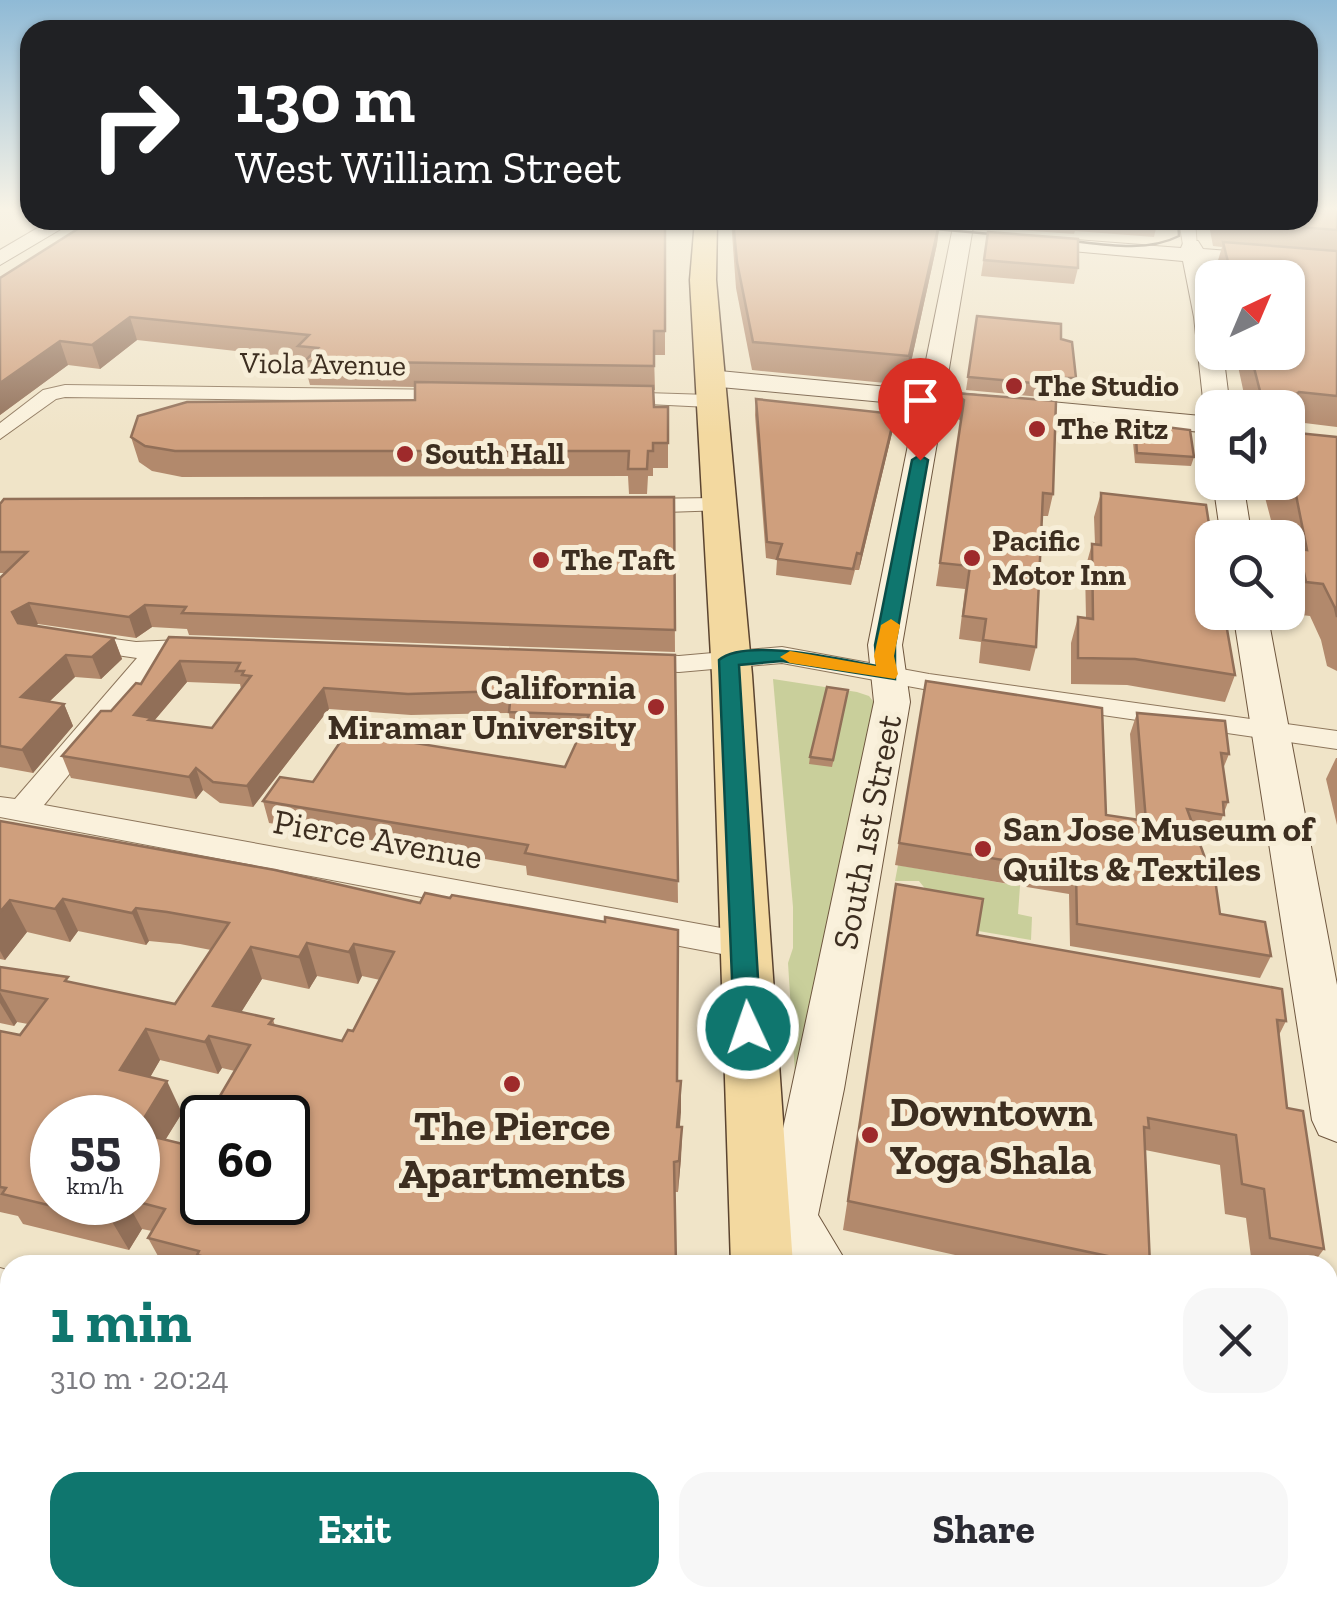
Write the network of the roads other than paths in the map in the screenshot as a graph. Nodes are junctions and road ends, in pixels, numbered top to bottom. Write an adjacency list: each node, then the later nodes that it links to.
1 (704, 285): 4 (main road)
2 (960, 285): 7 (street, South 1st Street)
3 (1198, 285): 5 (street)
4 (709, 390): 7 (street); 8 (street); 12 (main road)
5 (1214, 390)
6 (468, 396): 10 (street, Viola Avenue)
7 (932, 397): 9 (street); 19 (street, South 1st Street)
8 (588, 398)
9 (1195, 422)
10 (0, 433)
11 (608, 506): 12 (street)
12 (717, 506): 17 (main road)
13 (1253, 630): 20 (street)
14 (54, 638): 15 (street)
15 (159, 648): 16 (street); 22 (street)
16 (220, 648)
17 (729, 660): 18 (street); 19 (street); 23 (main road)
18 (619, 662)
19 (888, 674): 20 (street); 25 (street, South 1st Street)
20 (1270, 731): 21 (street); 24 (street)
21 (1337, 740)
22 (11, 809): 23 (street, Pierce Avenue)
23 (743, 945): 25 (main road)
24 (1337, 1120)
25 (775, 1249): 26 (street)
26 (810, 1255)

